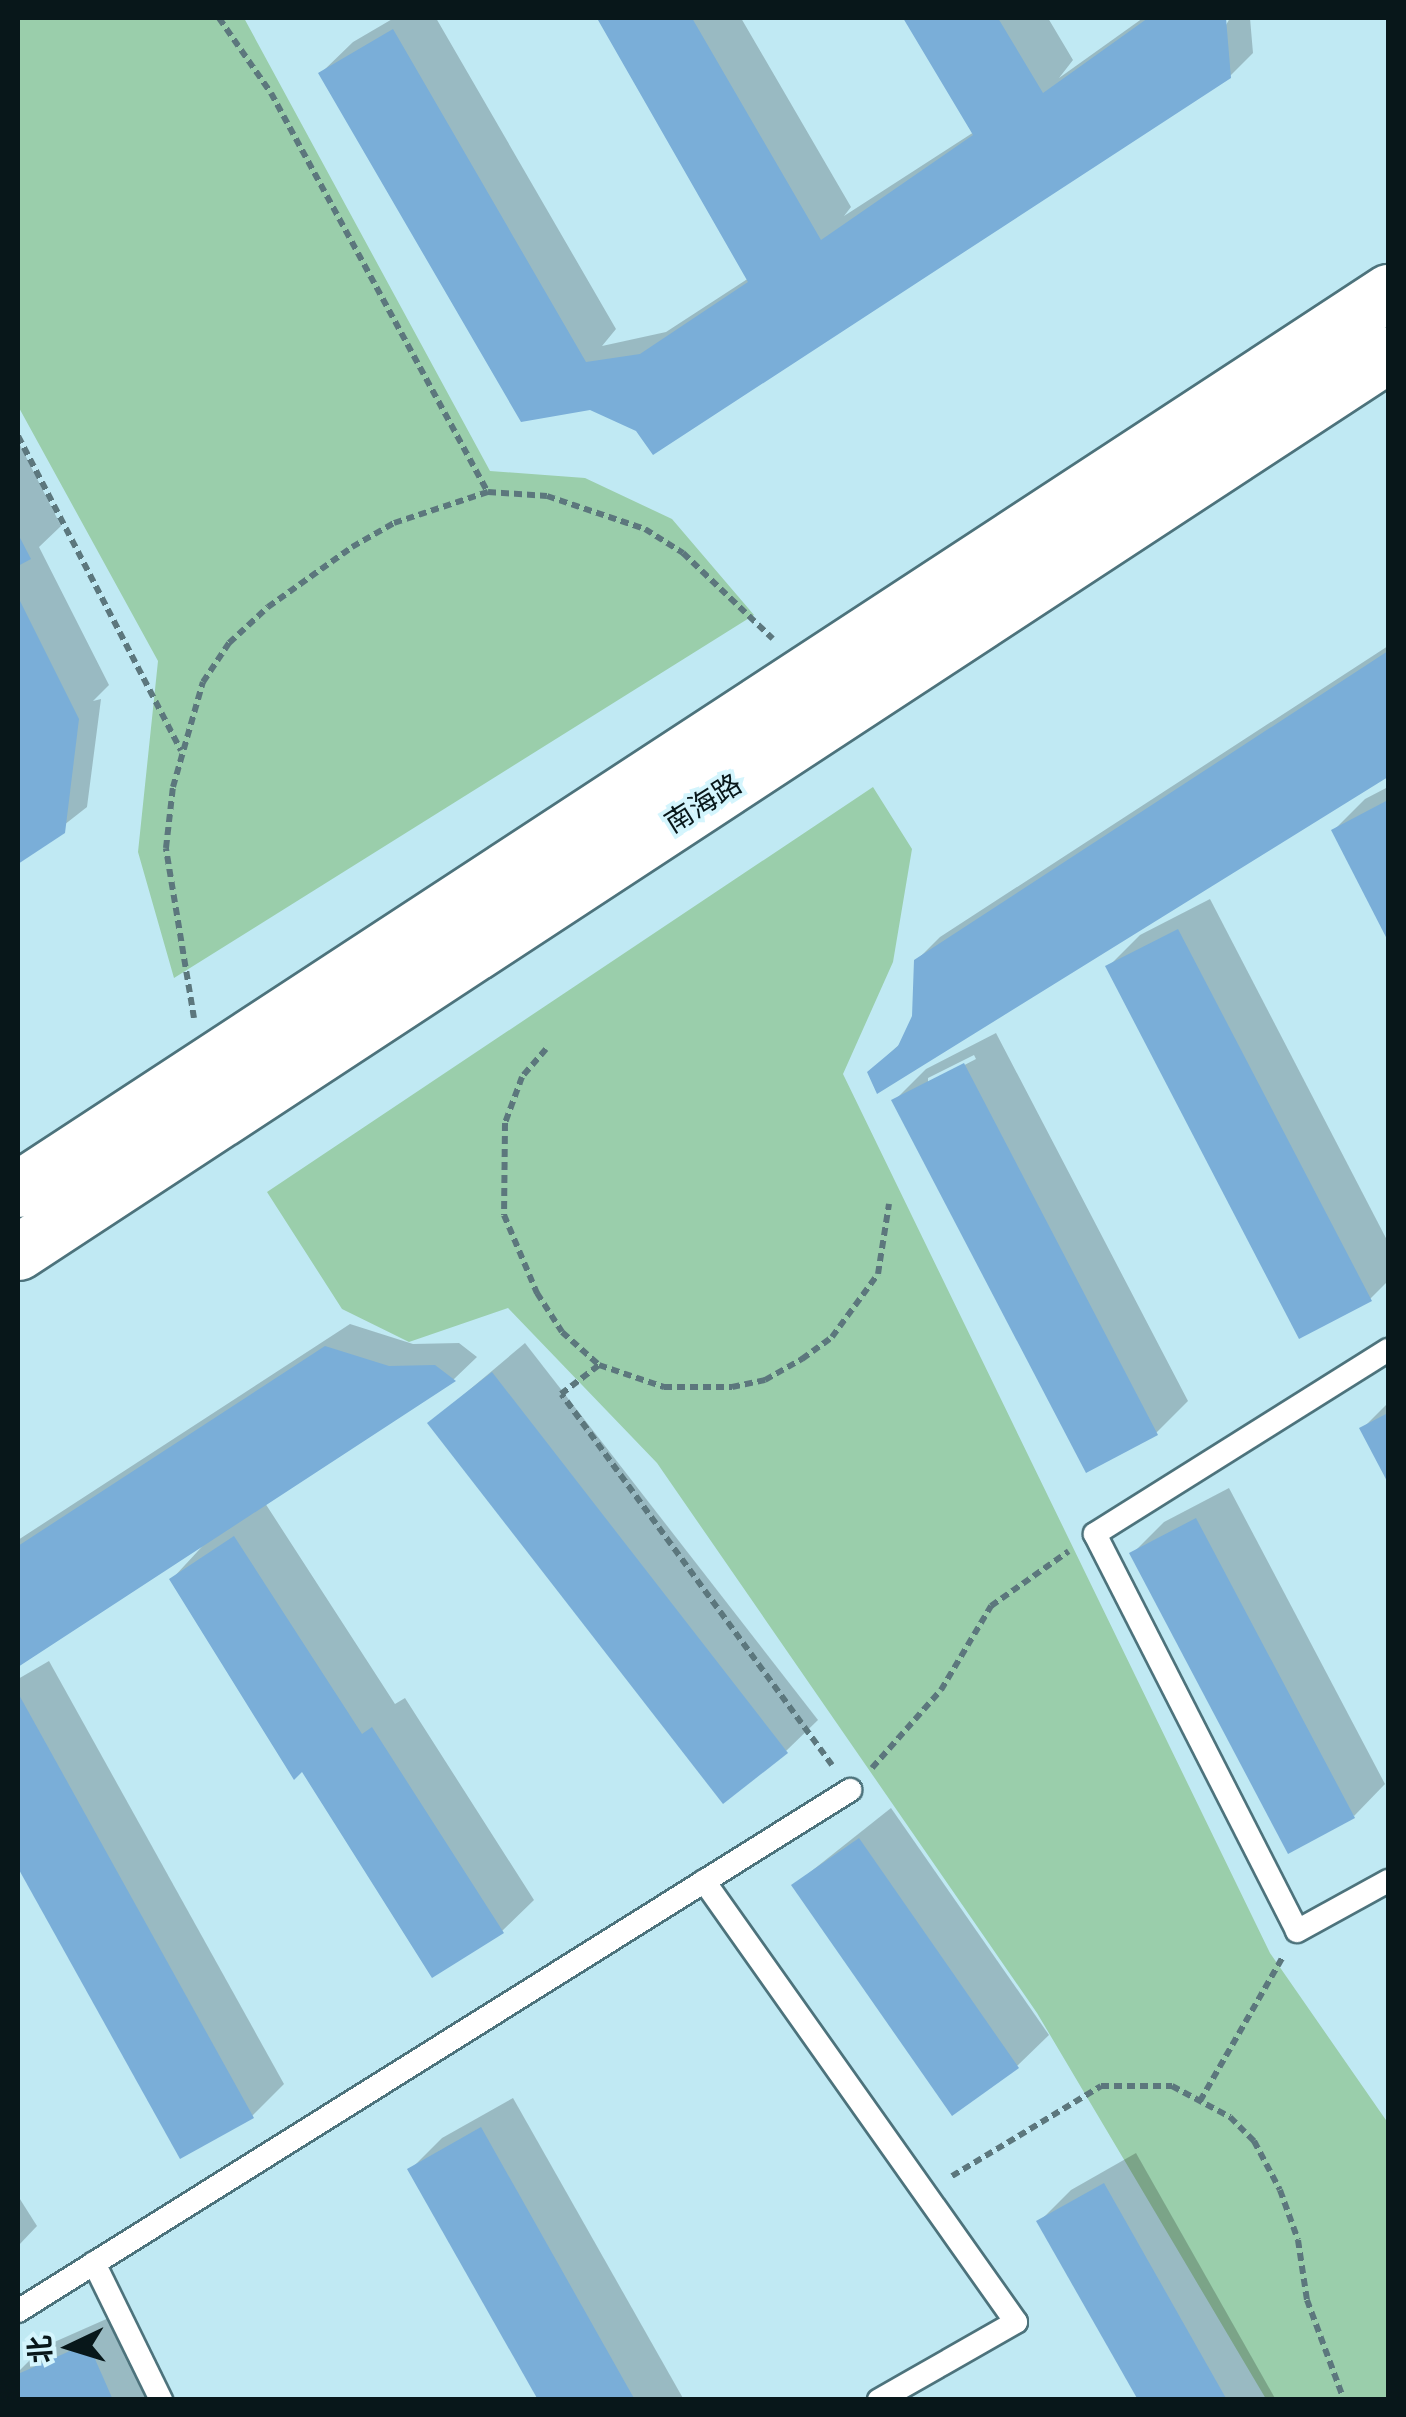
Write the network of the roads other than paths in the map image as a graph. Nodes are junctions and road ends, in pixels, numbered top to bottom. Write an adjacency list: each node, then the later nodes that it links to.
1 (1388, 292): 3 (main road, 南海路)
2 (1388, 354): 4 (main road, 南海路)
3 (18, 1189)
4 (18, 1252)
5 (1388, 1350): 8 (lane)
6 (850, 1790): 7 (lane)
7 (704, 1881): 9 (lane); 12 (lane)
8 (1388, 1881)
9 (94, 2263): 10 (lane); 11 (lane)
10 (18, 2310)
11 (161, 2400)
12 (879, 2400)

